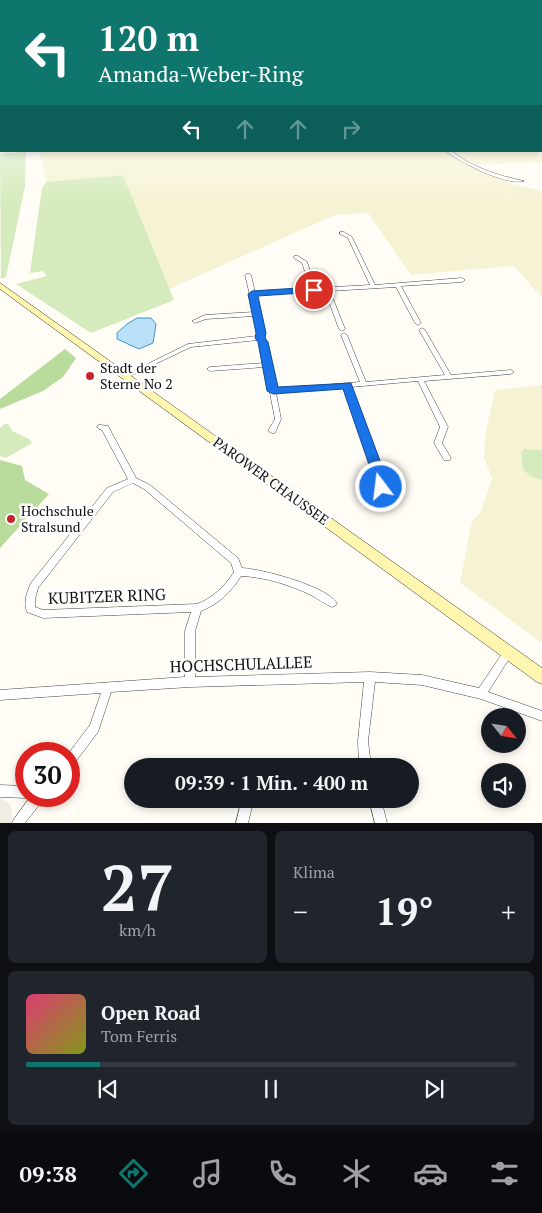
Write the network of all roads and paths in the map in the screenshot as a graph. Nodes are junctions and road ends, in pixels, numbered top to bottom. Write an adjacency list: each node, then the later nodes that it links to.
1 (450, 152): 2 (street)
2 (522, 181)
3 (342, 233): 9 (street)
4 (296, 257): 11 (street)
5 (248, 275): 12 (street)
6 (462, 280): 7 (street)
7 (398, 284): 9 (street); 15 (street)
8 (0, 285): 21 (street, PAROWER CHAUSSEE)
9 (373, 286): 10 (street)
10 (327, 289): 11 (street); 24 (street)
11 (314, 290): 12 (street)
12 (252, 294): 13 (street)
13 (257, 314): 14 (street); 17 (street)
14 (195, 321)
15 (418, 323)
16 (422, 330): 22 (street)
17 (260, 338): 18 (street); 21 (street)
18 (267, 365): 19 (street); 26 (street)
19 (210, 369)
20 (510, 372): 22 (street)
21 (126, 376): 35 (street, PAROWER CHAUSSEE)
22 (449, 377): 23 (street)
23 (420, 379): 24 (street); 29 (street)
24 (364, 384): 25 (street)
25 (348, 385): 26 (street); 31 (street)
26 (273, 391): 28 (street)
27 (101, 427): 30 (street)
28 (272, 431)
29 (447, 458)
30 (133, 480): 32 (street); 34 (street, KUBITZER RING)
31 (368, 497)
32 (239, 572): 33 (street); 34 (street, KUBITZER RING)
33 (332, 603)
34 (197, 608): 38 (street)
35 (508, 651): 37 (street, PAROWER CHAUSSEE); 41 (street)
36 (370, 677): 38 (street, HOCHSCHULALLEE); 41 (street, HOCHSCHULALLEE); 44 (street)
37 (542, 677)
38 (190, 682): 39 (street, HOCHSCHULALLEE)
39 (108, 687): 40 (street, HOCHSCHULALLEE); 43 (street)
40 (0, 694)
41 (481, 694): 42 (street, HOCHSCHULALLEE)
42 (542, 716)
43 (80, 746)
44 (364, 758)
45 (0, 791): 46 (street)
46 (15, 792)
47 (30, 807): 50 (street)
48 (246, 808): 51 (street)
49 (377, 808): 52 (street)
50 (18, 823)
51 (242, 823)
52 (381, 823)

